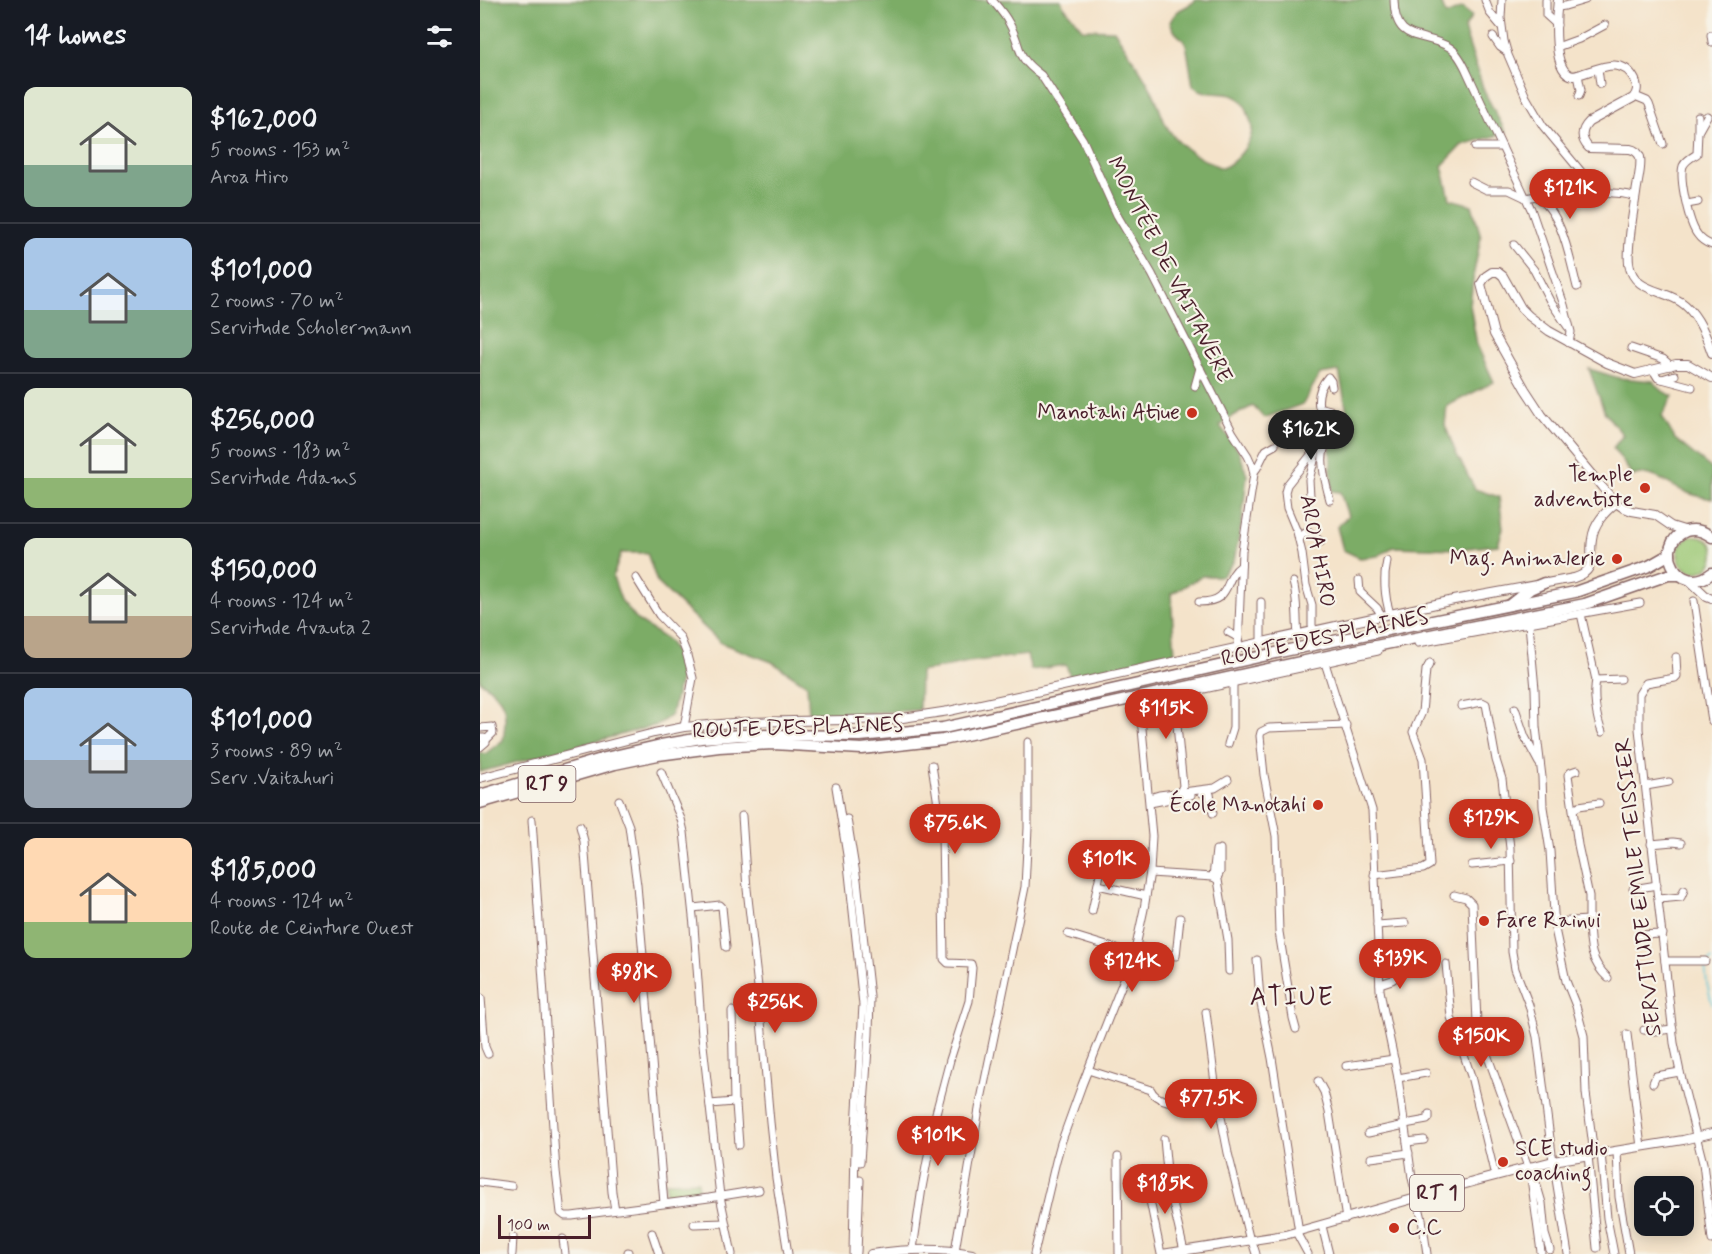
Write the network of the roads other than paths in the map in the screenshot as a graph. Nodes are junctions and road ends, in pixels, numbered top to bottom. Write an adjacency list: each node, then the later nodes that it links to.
1 (992, 0): 38 (street, MONTÉE DE VAITAVERE)
2 (1394, 0): 24 (street)
3 (1485, 0): 10 (street)
4 (1502, 0): 10 (street)
5 (1546, 0): 8 (street)
6 (1585, 0): 7 (street)
7 (1558, 4): 8 (main road)
8 (1557, 25): 12 (main road)
9 (1605, 25): 12 (street)
10 (1501, 26): 13 (street)
11 (1493, 37): 13 (street)
12 (1557, 47): 15 (main road)
13 (1507, 52): 26 (street)
14 (1598, 69): 15 (main road); 16 (street); 18 (main road)
15 (1578, 75): 17 (street)
16 (1600, 84)
17 (1579, 96)
18 (1635, 96): 22 (street); 26 (main road)
19 (1698, 116): 21 (street)
20 (1707, 116): 21 (street)
21 (1698, 132): 29 (street)
22 (1663, 144)
23 (1475, 147): 24 (street)
24 (1502, 147): 27 (street)
25 (1471, 182): 27 (street)
26 (1635, 197): 36 (main road)
27 (1526, 198): 32 (street); 33 (street)
28 (1698, 202): 29 (street)
29 (1687, 204): 31 (street)
30 (1514, 245): 33 (street)
31 (1712, 245)
32 (1577, 287)
33 (1571, 332): 34 (street)
34 (1569, 343): 39 (main road); 52 (main road)
35 (1631, 348): 37 (street)
36 (1712, 353)
37 (1671, 366): 39 (main road); 41 (main road)
38 (1200, 368): 43 (street); 49 (street, MONTÉE DE VAITAVERE)
39 (1653, 370): 42 (street)
40 (1676, 375): 42 (street)
41 (1712, 378)
42 (1662, 379): 45 (street)
43 (1195, 386)
44 (1332, 387): 46 (street)
45 (1692, 387)
46 (1337, 419): 48 (street, AROA HIRO); 51 (street)
47 (1275, 445): 49 (street)
48 (1314, 451): 50 (street); 57 (street, AROA HIRO)
49 (1254, 472): 61 (street)
50 (1310, 496)
51 (1330, 500)
52 (1617, 503): 53 (main road); 67 (main road, ROUTE DES PLAINES)
53 (1671, 526): 54 (main road); 56 (main road)
54 (1688, 531): 55 (highway); 56 (highway)
55 (1710, 532)
56 (1675, 539): 59 (highway)
57 (1299, 540): 58 (street); 69 (street, AROA HIRO)
58 (1321, 542)
59 (1670, 554): 63 (highway); 76 (highway, ROUTE DES PLAINES / RT 9)
60 (1387, 561): 78 (street)
61 (1241, 566): 72 (street); 83 (street)
62 (1708, 576): 63 (highway, RT 9); 68 (main road)
63 (1684, 577): 68 (main road); 117 (highway, ROUTE DES PLAINES / RT 9)
64 (636, 578): 98 (street)
65 (1359, 580): 78 (street)
66 (1293, 582): 74 (street)
67 (1544, 584): 76 (highway); 78 (main road, ROUTE DES PLAINES)
68 (1701, 591): 70 (main road)
69 (1311, 599): 74 (street); 80 (street, AROA HIRO)
70 (1712, 599)
71 (1694, 601): 95 (street)
72 (1199, 602)
73 (1261, 602): 84 (street)
74 (1296, 602): 82 (street)
75 (1640, 603): 77 (street)
76 (1506, 606): 114 (highway, ROUTE DES PLAINES / RT 9)
77 (1581, 614): 79 (street); 90 (street)
78 (1386, 615): 80 (main road, ROUTE DES PLAINES)
79 (1529, 624): 87 (street); 105 (street)
80 (1315, 631): 82 (main road, ROUTE DES PLAINES)
81 (1228, 632): 83 (street)
82 (1299, 635): 84 (main road, ROUTE DES PLAINES)
83 (1239, 638): 85 (street)
84 (1261, 643): 85 (main road, ROUTE DES PLAINES)
85 (1238, 648): 98 (main road, ROUTE DES PLAINES)
86 (1677, 657): 111 (street, SERVITUDE EMILE TEISSIER)
87 (1325, 663): 91 (street); 96 (street)
88 (1430, 663): 134 (street)
89 (1621, 679): 90 (street)
90 (1596, 680): 99 (street)
91 (1233, 683): 92 (street); 102 (street)
92 (1174, 695): 113 (street); 116 (street)
93 (1461, 706): 121 (street)
94 (1515, 708): 105 (street)
95 (1712, 722)
96 (1346, 725): 134 (street); 167 (street)
97 (480, 728): 100 (street)
98 (684, 728): 108 (main road, ROUTE DES PLAINES)
99 (1602, 732)
100 (483, 739): 103 (street)
101 (1028, 742): 225 (street)
102 (1228, 744)
103 (480, 747)
104 (932, 765): 222 (street)
105 (1540, 765): 147 (street)
106 (1577, 770): 119 (street)
107 (661, 772): 143 (street)
108 (480, 778)
109 (1228, 780): 113 (street)
110 (1669, 782): 111 (street)
111 (1646, 786): 128 (street, SERVITUDE EMILE TEISSIER)
112 (836, 787): 233 (street)
113 (1180, 792): 116 (street)
114 (480, 795)
115 (619, 800): 209 (street)
116 (1150, 800): 120 (street); 133 (street)
117 (480, 803)
118 (1599, 803): 119 (street)
119 (1574, 810): 146 (street)
120 (1213, 813)
121 (1506, 815): 123 (street); 130 (street)
122 (742, 816): 232 (street)
123 (1474, 817)
124 (847, 819): 233 (street)
125 (532, 820): 210 (street)
126 (580, 826): 210 (street)
127 (1681, 843): 128 (street)
128 (1652, 844): 137 (street, SERVITUDE EMILE TEISSIER)
129 (1218, 849): 135 (street)
130 (1511, 861): 132 (street); 200 (street)
131 (1102, 865): 136 (street)
132 (1472, 865)
133 (1150, 873): 135 (street); 141 (street)
134 (1374, 875): 149 (street)
135 (1215, 878): 161 (street)
136 (1098, 885): 141 (street); 144 (street)
137 (1657, 885): 138 (street); 142 (street, SERVITUDE EMILE TEISSIER)
138 (1633, 889)
139 (1684, 890): 142 (street)
140 (1454, 895): 201 (street)
141 (1146, 896): 153 (street)
142 (1659, 899): 151 (street, SERVITUDE EMILE TEISSIER)
143 (693, 908): 154 (street); 183 (street)
144 (1092, 911)
145 (1180, 918): 153 (street)
146 (1589, 920): 147 (street); 162 (street)
147 (1554, 922): 197 (street)
148 (1405, 923): 149 (street)
149 (1377, 925): 163 (street)
150 (1068, 934): 155 (street)
151 (1663, 934): 152 (street); 157 (street, SERVITUDE EMILE TEISSIER)
152 (1638, 935)
153 (1136, 946): 155 (street)
154 (726, 947)
155 (1133, 954): 175 (street)
156 (1257, 960): 215 (street)
157 (1665, 961): 158 (street); 168 (street, SERVITUDE EMILE TEISSIER)
158 (1706, 961)
159 (1446, 964): 202 (street)
160 (1407, 969): 163 (street)
161 (1229, 971)
162 (1608, 978)
163 (1380, 984): 173 (street)
164 (481, 998): 170 (street)
165 (732, 1011): 182 (street)
166 (1206, 1012): 220 (street)
167 (1296, 1029)
168 (1673, 1029): 169 (street); 176 (street, SERVITUDE EMILE TEISSIER)
169 (1648, 1032)
170 (482, 1034): 172 (street)
171 (1627, 1034): 194 (street)
172 (488, 1054)
173 (1394, 1059): 174 (street); 179 (street)
174 (1346, 1066)
175 (1088, 1070): 184 (street); 236 (street)
176 (1680, 1072): 181 (street); 189 (street, SERVITUDE EMILE TEISSIER)
177 (1426, 1073): 179 (street)
178 (1420, 1079): 179 (street)
179 (1399, 1080): 186 (street)
180 (1318, 1081): 211 (street)
181 (1653, 1083)
182 (734, 1102): 183 (street); 193 (street)
183 (710, 1104): 207 (street)
184 (1179, 1104)
185 (1429, 1114): 186 (street)
186 (1405, 1124): 187 (street); 192 (street)
187 (1368, 1133)
188 (1712, 1133): 189 (main road, RT 1)
189 (1697, 1137): 194 (main road, RT 1); 219 (street, SERVITUDE EMILE TEISSIER)
190 (1164, 1139): 226 (street)
191 (1424, 1140): 192 (street)
192 (1407, 1142): 196 (street)
193 (739, 1145)
194 (1641, 1147): 195 (main road, RT 1)
195 (1617, 1151): 197 (main road, RT 1); 245 (street)
196 (1409, 1153): 199 (street); 208 (street)
197 (1595, 1154): 200 (main road, RT 1); 221 (street); 244 (street)
198 (1118, 1157): 237 (street)
199 (1371, 1158)
200 (1553, 1161): 201 (main road, RT 1); 243 (street)
201 (1529, 1167): 202 (main road, RT 1); 224 (street); 227 (street)
202 (1495, 1176): 208 (main road, RT 1)
203 (1146, 1181): 238 (street)
204 (480, 1182): 205 (street)
205 (510, 1186)
206 (759, 1190): 207 (street)
207 (720, 1196): 209 (street); 212 (street)
208 (1416, 1199): 211 (main road, RT 1); 242 (street)
209 (664, 1203): 210 (street)
210 (615, 1210)
211 (1346, 1219): 214 (main road, RT 1)
212 (725, 1223): 213 (street); 231 (street)
213 (694, 1224)
214 (1322, 1226): 215 (main road, RT 1); 241 (street)
215 (1298, 1232): 220 (main road, RT 1); 240 (street)
216 (652, 1233): 230 (street)
217 (513, 1237): 228 (street)
218 (563, 1239): 229 (street)
219 (1712, 1240)
220 (1250, 1241): 223 (main road, RT 1); 239 (street)
221 (1597, 1248)
222 (914, 1249): 225 (main road); 234 (main road)
223 (1218, 1250): 226 (main road, RT 1)
224 (1550, 1250)
225 (955, 1251): 235 (main road)
226 (1184, 1251): 238 (main road, RT 1)
227 (1541, 1252)
228 (512, 1254)
229 (565, 1254)
230 (659, 1254)
231 (732, 1254)
232 (788, 1254)
233 (855, 1254)
234 (871, 1254)
235 (972, 1254)
236 (1035, 1254)
237 (1119, 1254)
238 (1161, 1254)
239 (1254, 1254)
240 (1308, 1254)
241 (1329, 1254)
242 (1427, 1254)
243 (1568, 1254)
244 (1614, 1254)
245 (1629, 1254)

